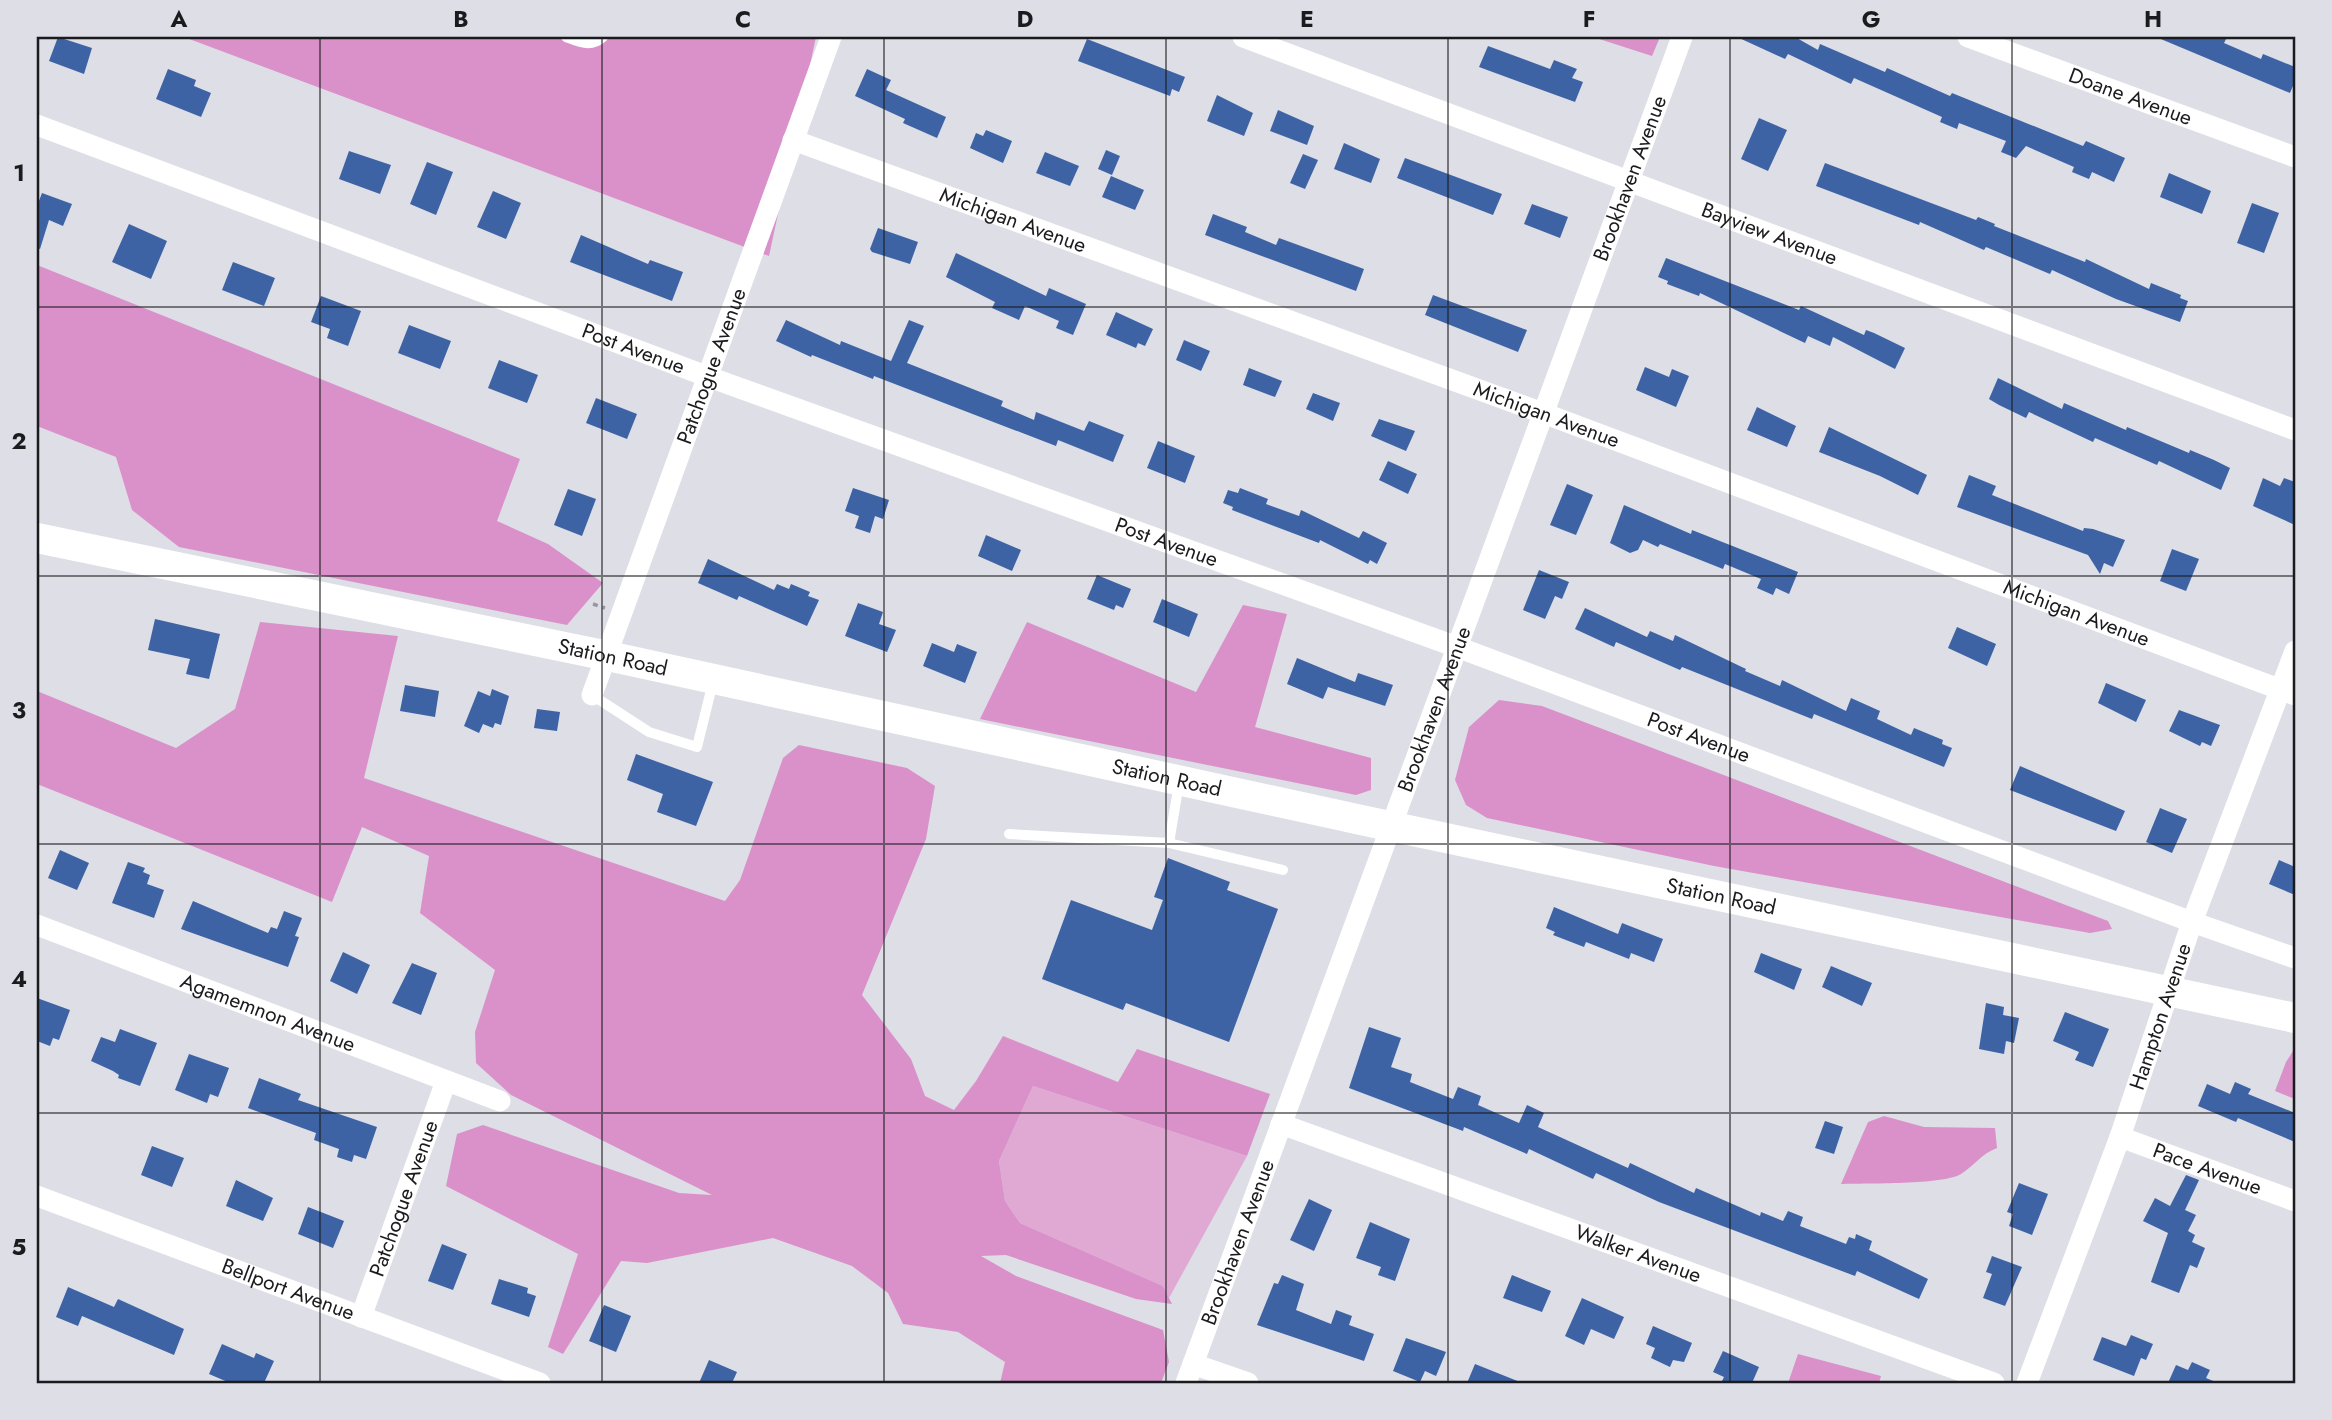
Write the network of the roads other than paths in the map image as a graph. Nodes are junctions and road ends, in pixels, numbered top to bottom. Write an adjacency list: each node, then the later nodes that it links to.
1 (566, 37): 2 (lane)
2 (603, 37)
3 (831, 37): 8 (street, Patchogue Avenue)
4 (1243, 37): 10 (street, Bayview Avenue)
5 (1682, 37): 10 (street, Brookhaven Avenue)
6 (1968, 37): 9 (street, Doane Avenue)
7 (37, 125): 11 (street, Post Avenue)
8 (793, 140): 11 (street, Patchogue Avenue); 12 (street, Michigan Avenue)
9 (2295, 157)
10 (1629, 180): 12 (street, Brookhaven Avenue); 13 (street, Bayview Avenue)
11 (709, 377): 15 (street, Post Avenue); 17 (street, Patchogue Avenue)
12 (1544, 413): 15 (street, Brookhaven Avenue); 19 (street, Michigan Avenue)
13 (2295, 430)
14 (37, 538): 17 (main road, Station Road)
15 (1457, 647): 22 (street, Brookhaven Avenue); 26 (street, Post Avenue)
16 (2295, 650): 19 (street, Hampton Avenue)
17 (608, 656): 18 (main road, Station Road); 20 (street, Patchogue Avenue)
18 (713, 679): 20 (lane); 21 (main road, Station Road)
19 (2288, 692): 26 (street, Hampton Avenue)
20 (592, 695)
21 (1180, 780): 22 (main road, Station Road); 24 (lane)
22 (1391, 827): 29 (main road, Station Road); 33 (street, Brookhaven Avenue)
23 (1009, 834): 24 (lane)
24 (1168, 844): 25 (lane)
25 (1283, 870)
26 (2192, 922): 28 (street, Post Avenue); 29 (street, Hampton Avenue)
27 (37, 925): 31 (street, Agamemnon Avenue)
28 (2295, 958)
29 (2169, 990): 30 (main road, Station Road); 34 (street, Hampton Avenue)
30 (2295, 1018)
31 (446, 1080): 32 (street, Agamemnon Avenue); 37 (street, Patchogue Avenue)
32 (500, 1101)
33 (1281, 1124): 38 (street, Brookhaven Avenue); 41 (street, Walker Avenue)
34 (2120, 1137): 36 (street, Pace Avenue); 42 (street, Hampton Avenue)
35 (37, 1196): 37 (street, Bellport Avenue)
36 (2295, 1201)
37 (361, 1317): 39 (street, Bellport Avenue)
38 (1190, 1373): 40 (street)
39 (540, 1383)
40 (1248, 1383)
41 (1994, 1383)
42 (2027, 1383)

